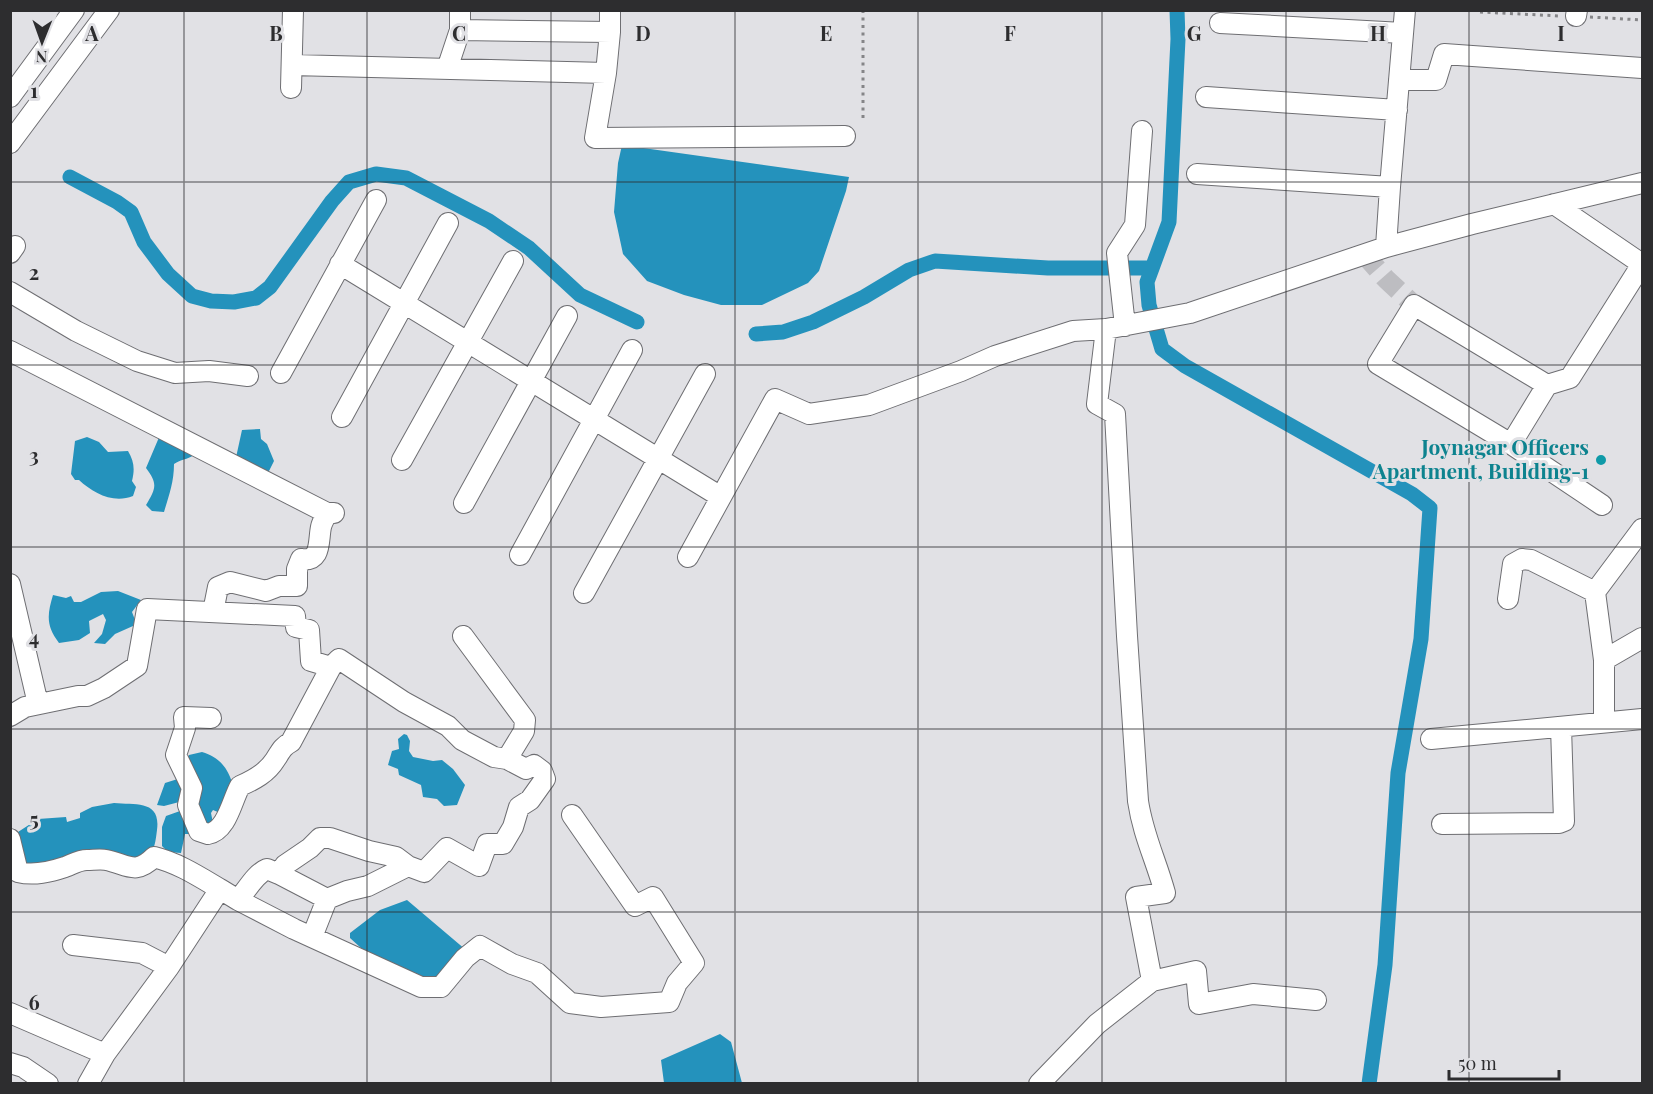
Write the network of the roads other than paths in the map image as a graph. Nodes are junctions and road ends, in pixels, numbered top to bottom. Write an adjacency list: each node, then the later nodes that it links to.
1 (74, 10): 16 (street)
2 (109, 10): 21 (street)
3 (293, 10): 10 (street)
4 (610, 10): 8 (street)
5 (1405, 10): 9 (street)
6 (460, 20): 8 (street); 12 (street)
7 (1220, 23): 9 (street)
8 (610, 32): 13 (street)
9 (1403, 33): 14 (street)
10 (292, 64): 12 (street); 15 (street)
11 (1642, 68): 14 (street)
12 (447, 69): 13 (street)
13 (606, 73): 20 (street)
14 (1399, 80): 18 (street)
15 (291, 88)
16 (10, 97)
17 (1206, 97): 18 (street)
18 (1397, 110): 24 (street)
19 (1142, 131): 34 (street)
20 (845, 136)
21 (10, 143)
22 (1197, 174): 24 (street)
23 (1642, 183): 26 (street)
24 (1390, 187): 28 (street)
25 (375, 200): 30 (street)
26 (1554, 204): 28 (street); 42 (street)
27 (448, 223): 32 (street)
28 (1386, 247): 34 (street)
29 (513, 261): 35 (street)
30 (340, 264): 32 (street); 38 (street)
31 (10, 292): 40 (street)
32 (404, 303): 35 (street); 43 (street)
33 (567, 316): 41 (street)
34 (1122, 327): 48 (street); 82 (street)
35 (468, 342): 41 (street); 47 (street)
36 (632, 350): 44 (street)
37 (10, 351): 58 (street)
38 (281, 373)
39 (705, 374): 46 (street)
40 (248, 376)
41 (532, 381): 44 (street); 49 (street)
42 (1547, 385): 45 (street); 45 (street)
43 (342, 417)
44 (594, 419): 46 (street); 52 (street)
45 (1511, 444): 50 (street)
46 (658, 459): 48 (street); 56 (street)
47 (402, 460)
48 (721, 497): 53 (street)
49 (464, 503)
50 (1602, 505)
51 (1642, 529): 55 (street)
52 (520, 555)
53 (688, 557)
54 (10, 584): 63 (street)
55 (1595, 592): 57 (street); 61 (street)
56 (584, 593)
57 (1508, 599)
58 (213, 612): 62 (street); 63 (street)
59 (463, 636): 70 (street)
60 (1642, 638): 61 (street)
61 (1604, 660): 67 (street)
62 (331, 667): 65 (street); 70 (street)
63 (38, 704): 64 (street)
64 (10, 716)
65 (211, 718)
66 (1642, 719): 67 (street)
67 (1604, 722): 68 (street)
68 (1561, 727): 69 (street); 72 (street)
69 (1431, 739)
70 (507, 759): 74 (street)
71 (572, 815): 79 (street)
72 (1442, 824)
73 (10, 839): 76 (street)
74 (408, 866): 75 (street); 77 (street)
75 (279, 874): 77 (street); 78 (street)
76 (220, 889): 78 (street); 81 (street)
77 (327, 899): 79 (street)
78 (238, 900): 79 (street)
79 (312, 937)
80 (74, 945): 81 (street)
81 (169, 967): 85 (street)
82 (1152, 981): 83 (street); 89 (street)
83 (1316, 1000)
84 (10, 1013): 85 (street)
85 (105, 1054): 88 (street)
86 (10, 1063): 87 (street)
87 (48, 1083)
88 (88, 1083)
89 (1039, 1083)

